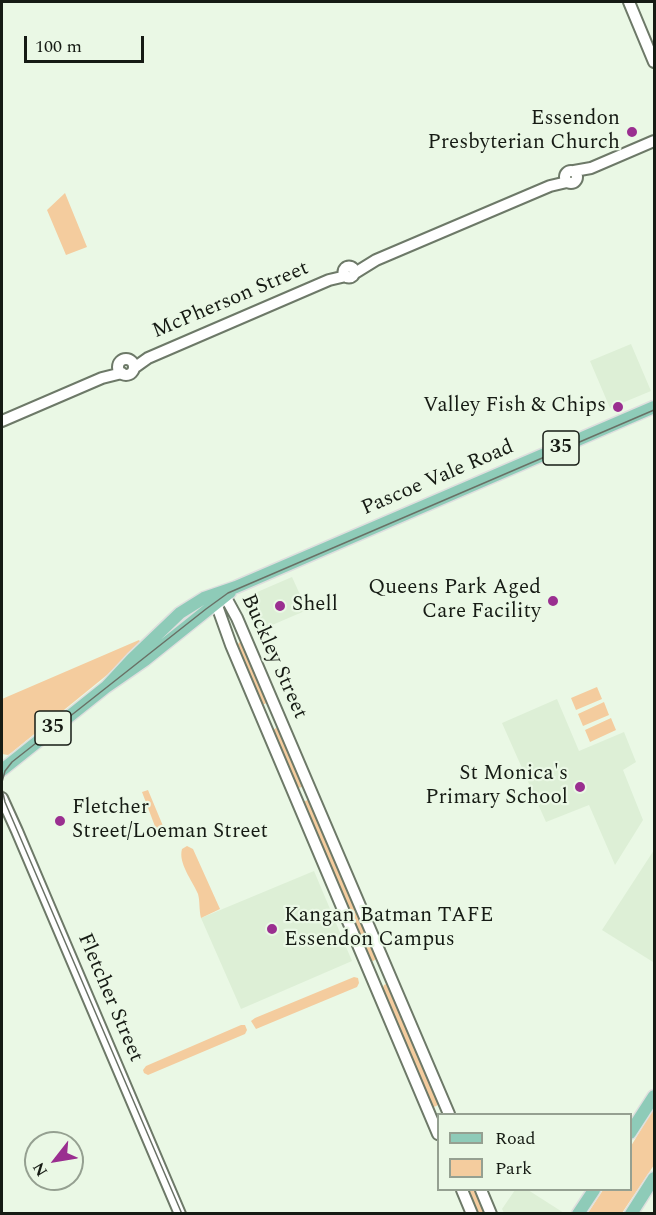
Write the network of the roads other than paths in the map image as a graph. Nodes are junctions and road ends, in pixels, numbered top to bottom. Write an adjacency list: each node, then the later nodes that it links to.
1 (629, 2): 2 (main road)
2 (654, 62)
3 (654, 141): 5 (main road, McPherson Street)
4 (654, 407): 6 (main road, Pascoe Vale Road / 35)
5 (2, 421)
6 (221, 597): 7 (main road, Buckley Street); 8 (main road, Buckley Street); 13 (main road, Pascoe Vale Road / 35)
7 (244, 635): 8 (main road); 9 (main road, Buckley Street)
8 (231, 645): 10 (main road, Buckley Street)
9 (275, 706): 10 (main road); 11 (main road, Buckley Street)
10 (260, 712): 12 (main road, Buckley Street)
11 (281, 720): 12 (main road); 14 (main road, Buckley Street)
12 (266, 727): 15 (main road, Buckley Street)
13 (2, 770)
14 (311, 790): 15 (main road); 18 (main road, Buckley Street)
15 (296, 795): 17 (main road, Buckley Street)
16 (2, 798): 31 (main road, Fletcher Street)
17 (368, 968): 18 (main road); 19 (main road, Buckley Street)
18 (389, 975): 19 (main road); 21 (main road, Buckley Street)
19 (375, 983): 23 (main road, Buckley Street)
20 (654, 1096): 24 (main road)
21 (447, 1111)
22 (437, 1114): 23 (main road)
23 (431, 1115): 25 (main road, Buckley Street)
24 (632, 1130)
25 (437, 1131)
26 (654, 1178): 34 (main road)
27 (462, 1191): 32 (main road)
28 (481, 1191): 30 (main road)
29 (593, 1191): 33 (main road)
30 (491, 1213)
31 (180, 1214)
32 (472, 1214)
33 (578, 1214)
34 (631, 1214)

